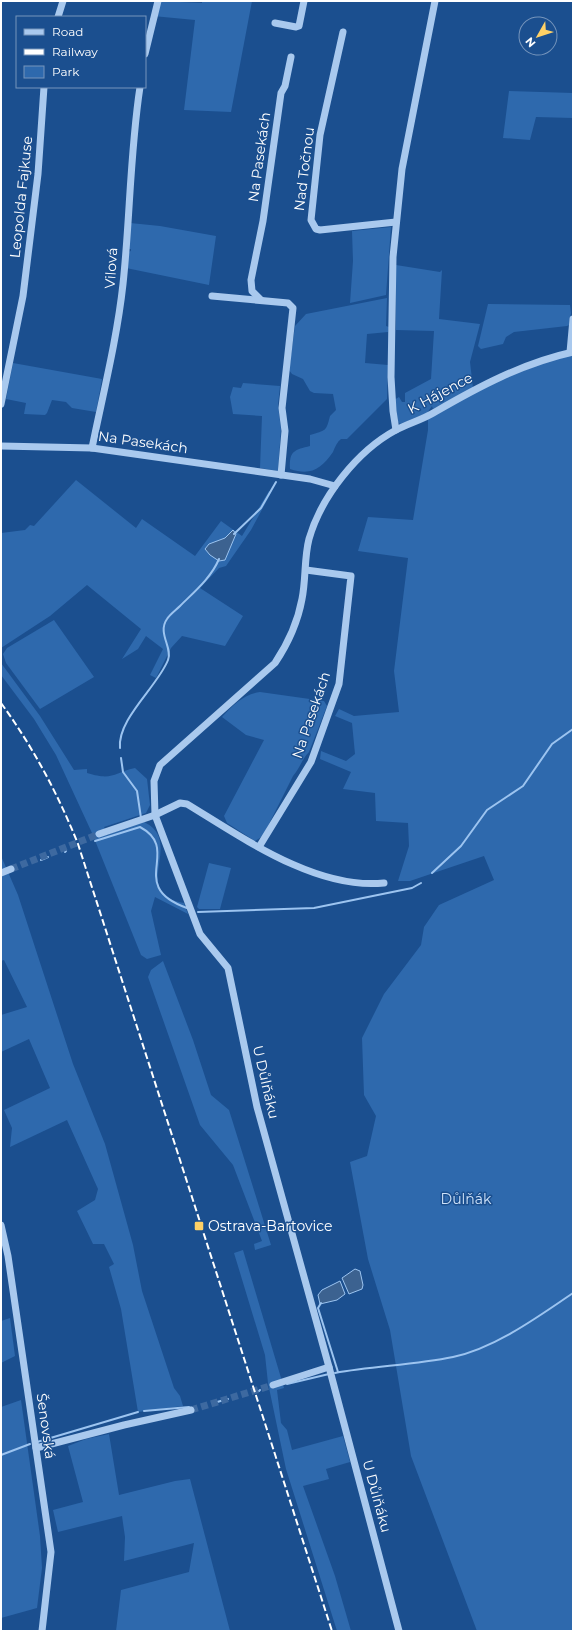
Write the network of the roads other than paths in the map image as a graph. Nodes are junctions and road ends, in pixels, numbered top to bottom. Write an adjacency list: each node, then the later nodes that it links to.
1 (62, 1): 5 (street)
2 (158, 1): 8 (street)
3 (304, 1): 6 (street)
4 (435, 1): 12 (street)
5 (58, 16)
6 (275, 24)
7 (343, 32): 12 (street, Nad Točnou)
8 (146, 50)
9 (291, 57): 13 (street, Na Pasekách)
10 (44, 88): 19 (street, Leopolda Fajkuse)
11 (140, 88): 22 (street, Vilová)
12 (396, 222): 20 (street)
13 (250, 286): 15 (street, Na Pasekách); 16 (street)
14 (212, 296): 15 (street)
15 (240, 298): 16 (street)
16 (261, 300): 23 (street)
17 (573, 319): 18 (street)
18 (571, 352): 20 (street, K Hájence)
19 (1, 404)
20 (396, 430): 24 (street, K Hájence)
21 (1, 446): 22 (street, Na Pasekách)
22 (92, 448): 23 (street, Na Pasekách)
23 (281, 475): 24 (street, Na Pasekách)
24 (335, 486): 25 (street)
25 (306, 570): 26 (street); 28 (street, Na Pasekách)
26 (155, 815): 27 (street); 28 (street); 33 (street, U Důlňáku)
27 (99, 834)
28 (259, 847): 31 (street)
29 (11, 869): 30 (street)
30 (1, 873)
31 (384, 884)
32 (1, 1225): 36 (street, Šenovská)
33 (329, 1367): 34 (street); 38 (street, U Důlňáku)
34 (273, 1385)
35 (191, 1410): 36 (street)
36 (36, 1448): 37 (street, Šenovská)
37 (42, 1631)
38 (399, 1631)

